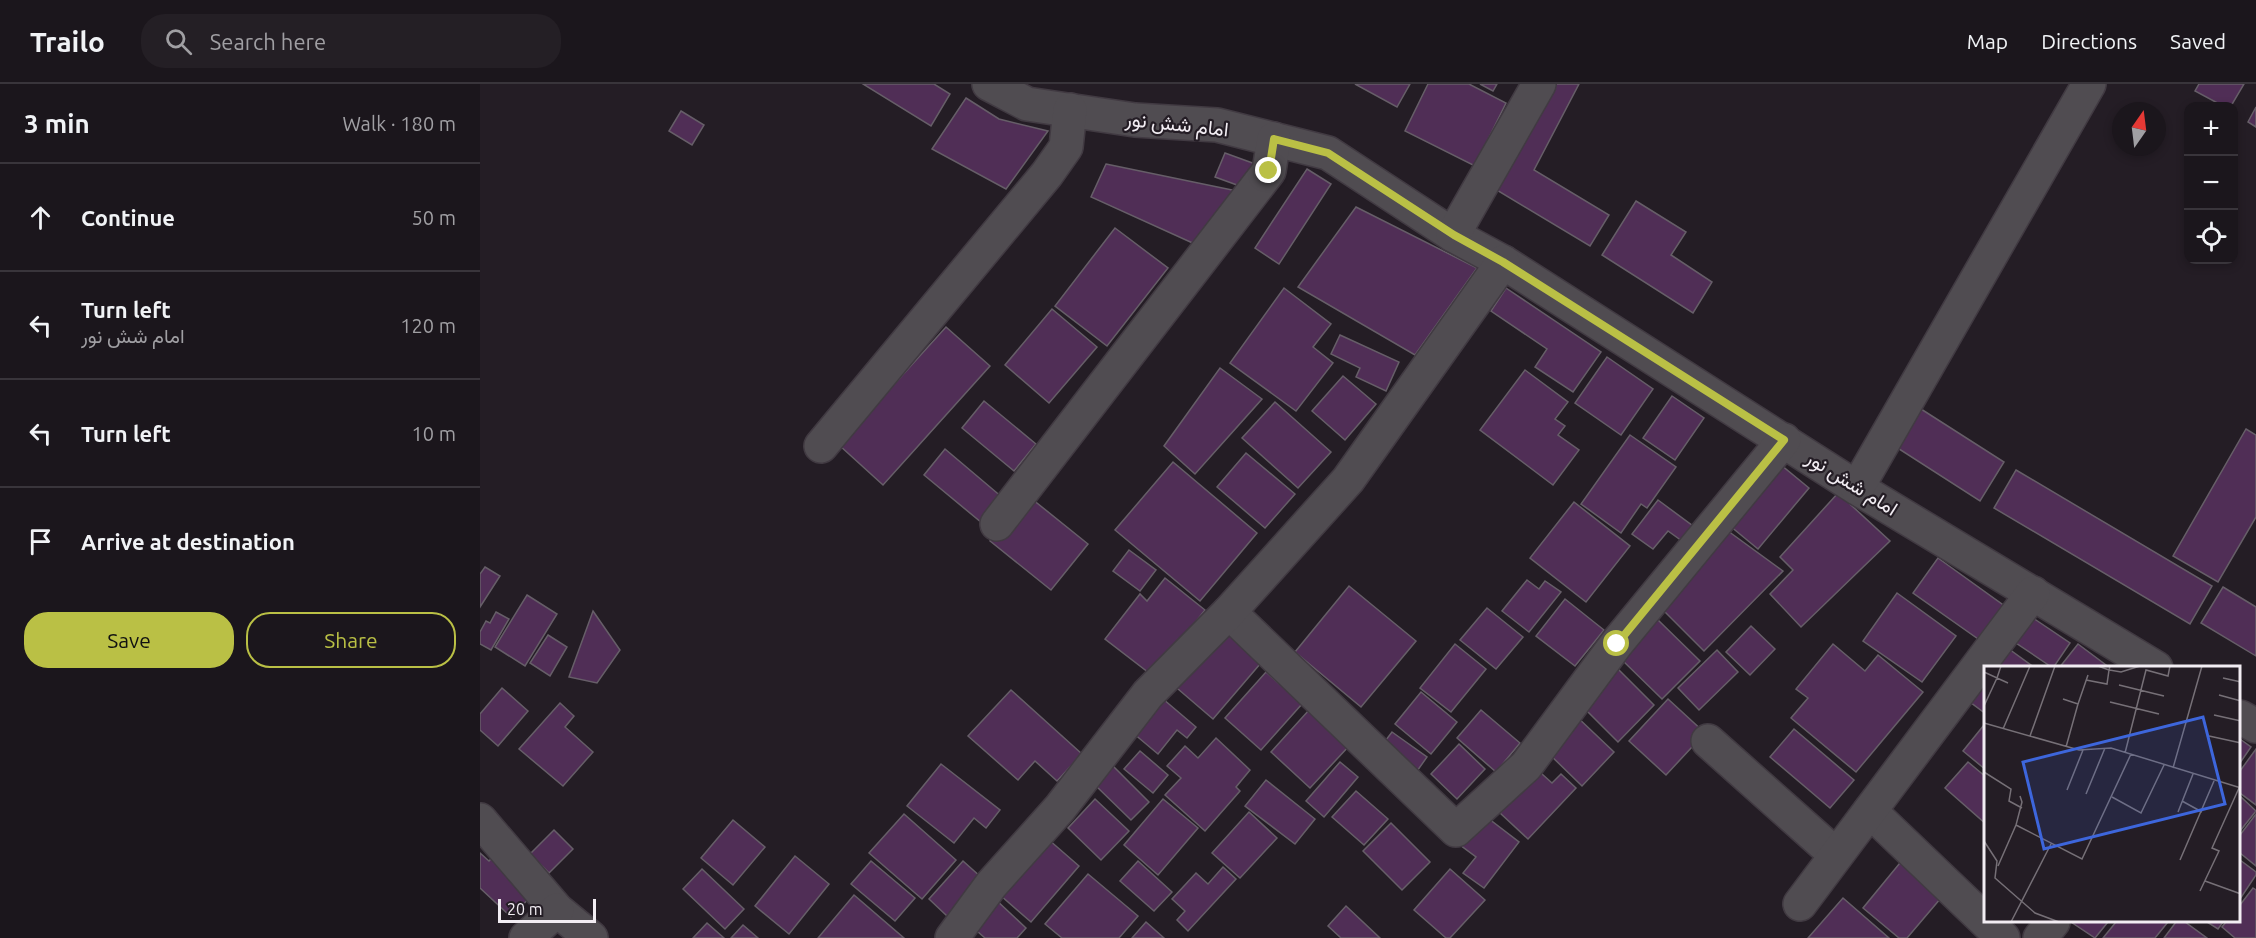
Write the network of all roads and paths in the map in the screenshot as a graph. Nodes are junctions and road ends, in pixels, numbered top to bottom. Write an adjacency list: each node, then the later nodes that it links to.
1 (990, 84): 4 (street, امام شش نور)
2 (1539, 84): 6 (street)
3 (2089, 84): 10 (street)
4 (1070, 110): 5 (street, امام شش نور); 9 (street)
5 (1274, 139): 6 (street, امام شش نور); 11 (street)
6 (1454, 235): 7 (street, امام شش نور)
7 (1503, 262): 8 (street, امام شش نور); 13 (street)
8 (1784, 440): 10 (street, امام شش نور); 13 (street)
9 (821, 446)
10 (1857, 488): 12 (street, امام شش نور)
11 (997, 524)
12 (2033, 593): 14 (street, امام شش نور); 18 (street)
13 (1228, 612): 28 (street)
14 (2153, 666)
15 (2241, 718): 16 (street)
16 (2256, 726)
17 (1707, 741): 20 (street)
18 (1870, 811): 20 (street); 23 (street)
19 (480, 820): 22 (street)
20 (1836, 855): 21 (street)
21 (1800, 904)
22 (557, 910): 26 (street); 27 (street)
23 (1984, 920)
24 (1987, 923): 29 (street)
25 (2051, 923): 30 (street)
26 (526, 938)
27 (591, 938)
28 (952, 938)
29 (2003, 938)
30 (2040, 938)

